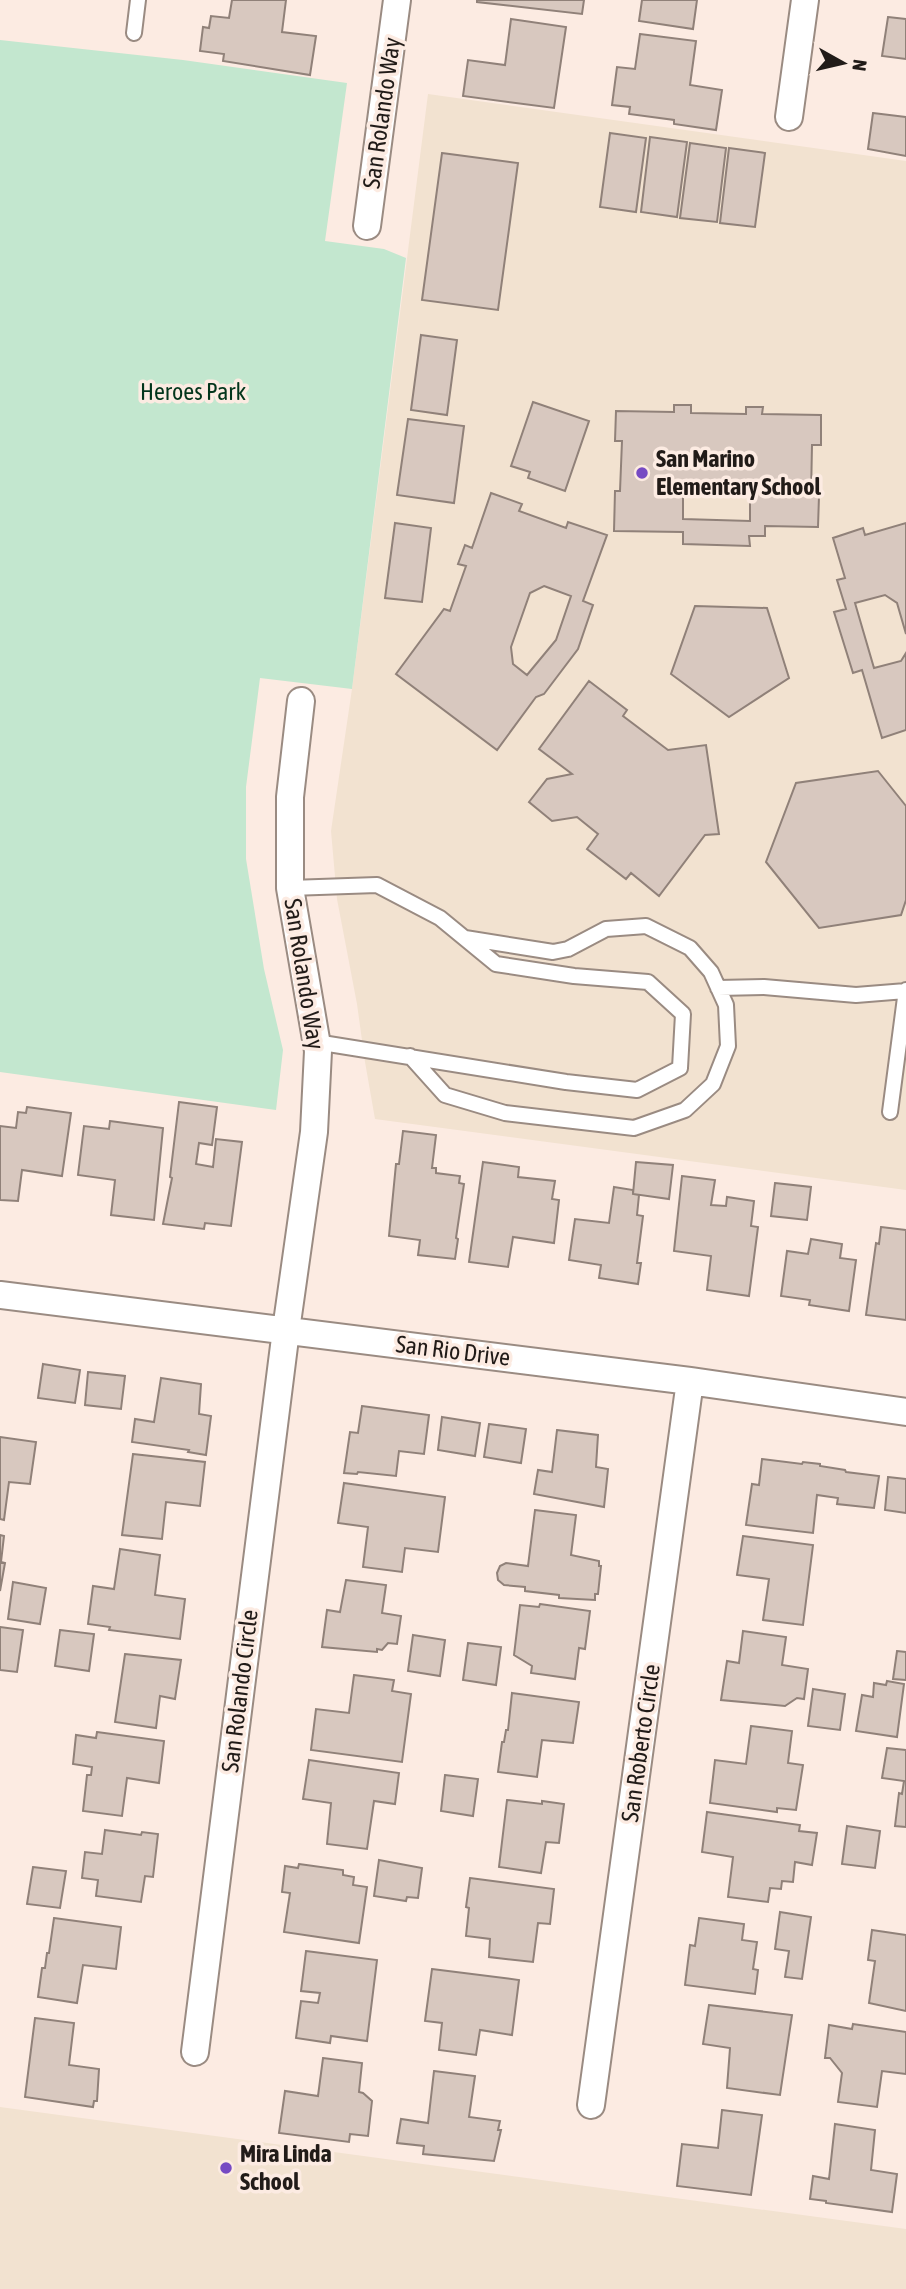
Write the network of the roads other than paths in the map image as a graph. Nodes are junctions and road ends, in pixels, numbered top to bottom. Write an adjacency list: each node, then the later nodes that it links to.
1 (138, 0): 4 (lane)
2 (397, 0): 6 (street, San Rolando Way)
3 (805, 0): 5 (street)
4 (134, 33)
5 (789, 117)
6 (368, 226)
7 (301, 701): 8 (street, San Rolando Way)
8 (290, 888): 9 (lane); 12 (street, San Rolando Way)
9 (465, 938): 10 (lane); 13 (lane)
10 (718, 988): 11 (lane); 13 (lane)
11 (906, 991): 14 (lane)
12 (316, 1042): 13 (lane); 16 (street, San Rolando Way)
13 (410, 1056)
14 (890, 1112)
15 (0, 1295): 16 (street, San Rio Drive)
16 (286, 1330): 17 (street, San Rio Drive); 19 (street, San Rolando Circle)
17 (690, 1381): 18 (street, San Rio Drive); 20 (street, San Roberto Circle)
18 (906, 1412)
19 (195, 2052)
20 (591, 2105)

